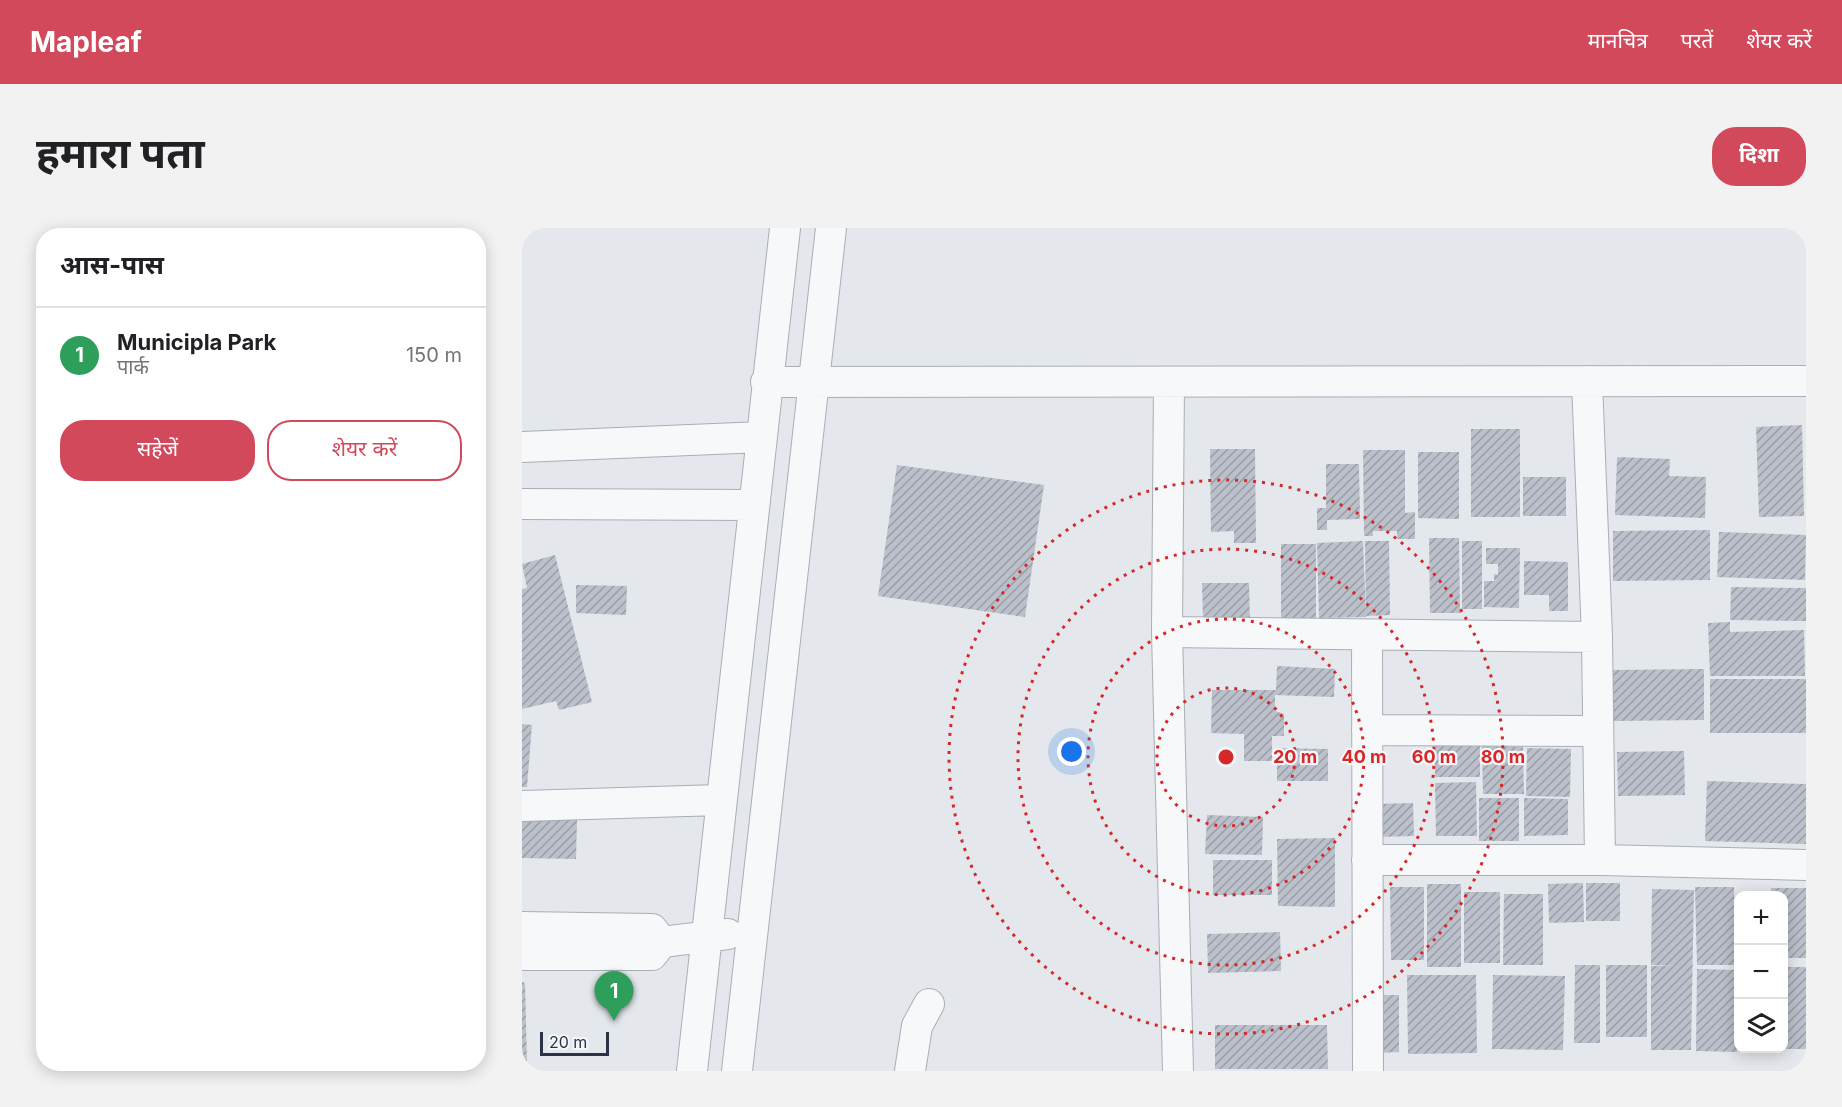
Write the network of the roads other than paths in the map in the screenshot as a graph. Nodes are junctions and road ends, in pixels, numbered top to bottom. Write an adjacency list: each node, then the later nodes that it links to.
1 (784, 228): 5 (street)
2 (831, 228): 6 (street)
3 (1587, 381): 4 (street); 7 (street); 14 (street)
4 (1806, 381)
5 (766, 382): 6 (street); 8 (street)
6 (813, 382): 7 (street); 23 (street)
7 (1169, 382): 12 (street)
8 (762, 437): 9 (street); 11 (street)
9 (522, 447)
10 (522, 504): 11 (street)
11 (754, 505): 17 (street)
12 (1167, 632): 13 (street); 31 (street)
13 (1367, 635): 14 (street); 15 (street)
14 (1597, 637): 16 (street)
15 (1367, 730): 16 (street); 19 (street)
16 (1598, 731): 20 (street)
17 (720, 800): 18 (street); 24 (street)
18 (522, 806)
19 (1367, 860): 20 (street); 32 (street)
20 (1600, 860): 21 (street)
21 (1806, 865)
22 (522, 927): 25 (street)
23 (751, 930): 24 (street); 29 (street)
24 (708, 937): 25 (street); 28 (street)
25 (662, 942): 26 (street)
26 (522, 955)
27 (930, 1004): 30 (street)
28 (692, 1071)
29 (737, 1071)
30 (910, 1071)
31 (1178, 1071)
32 (1368, 1071)

